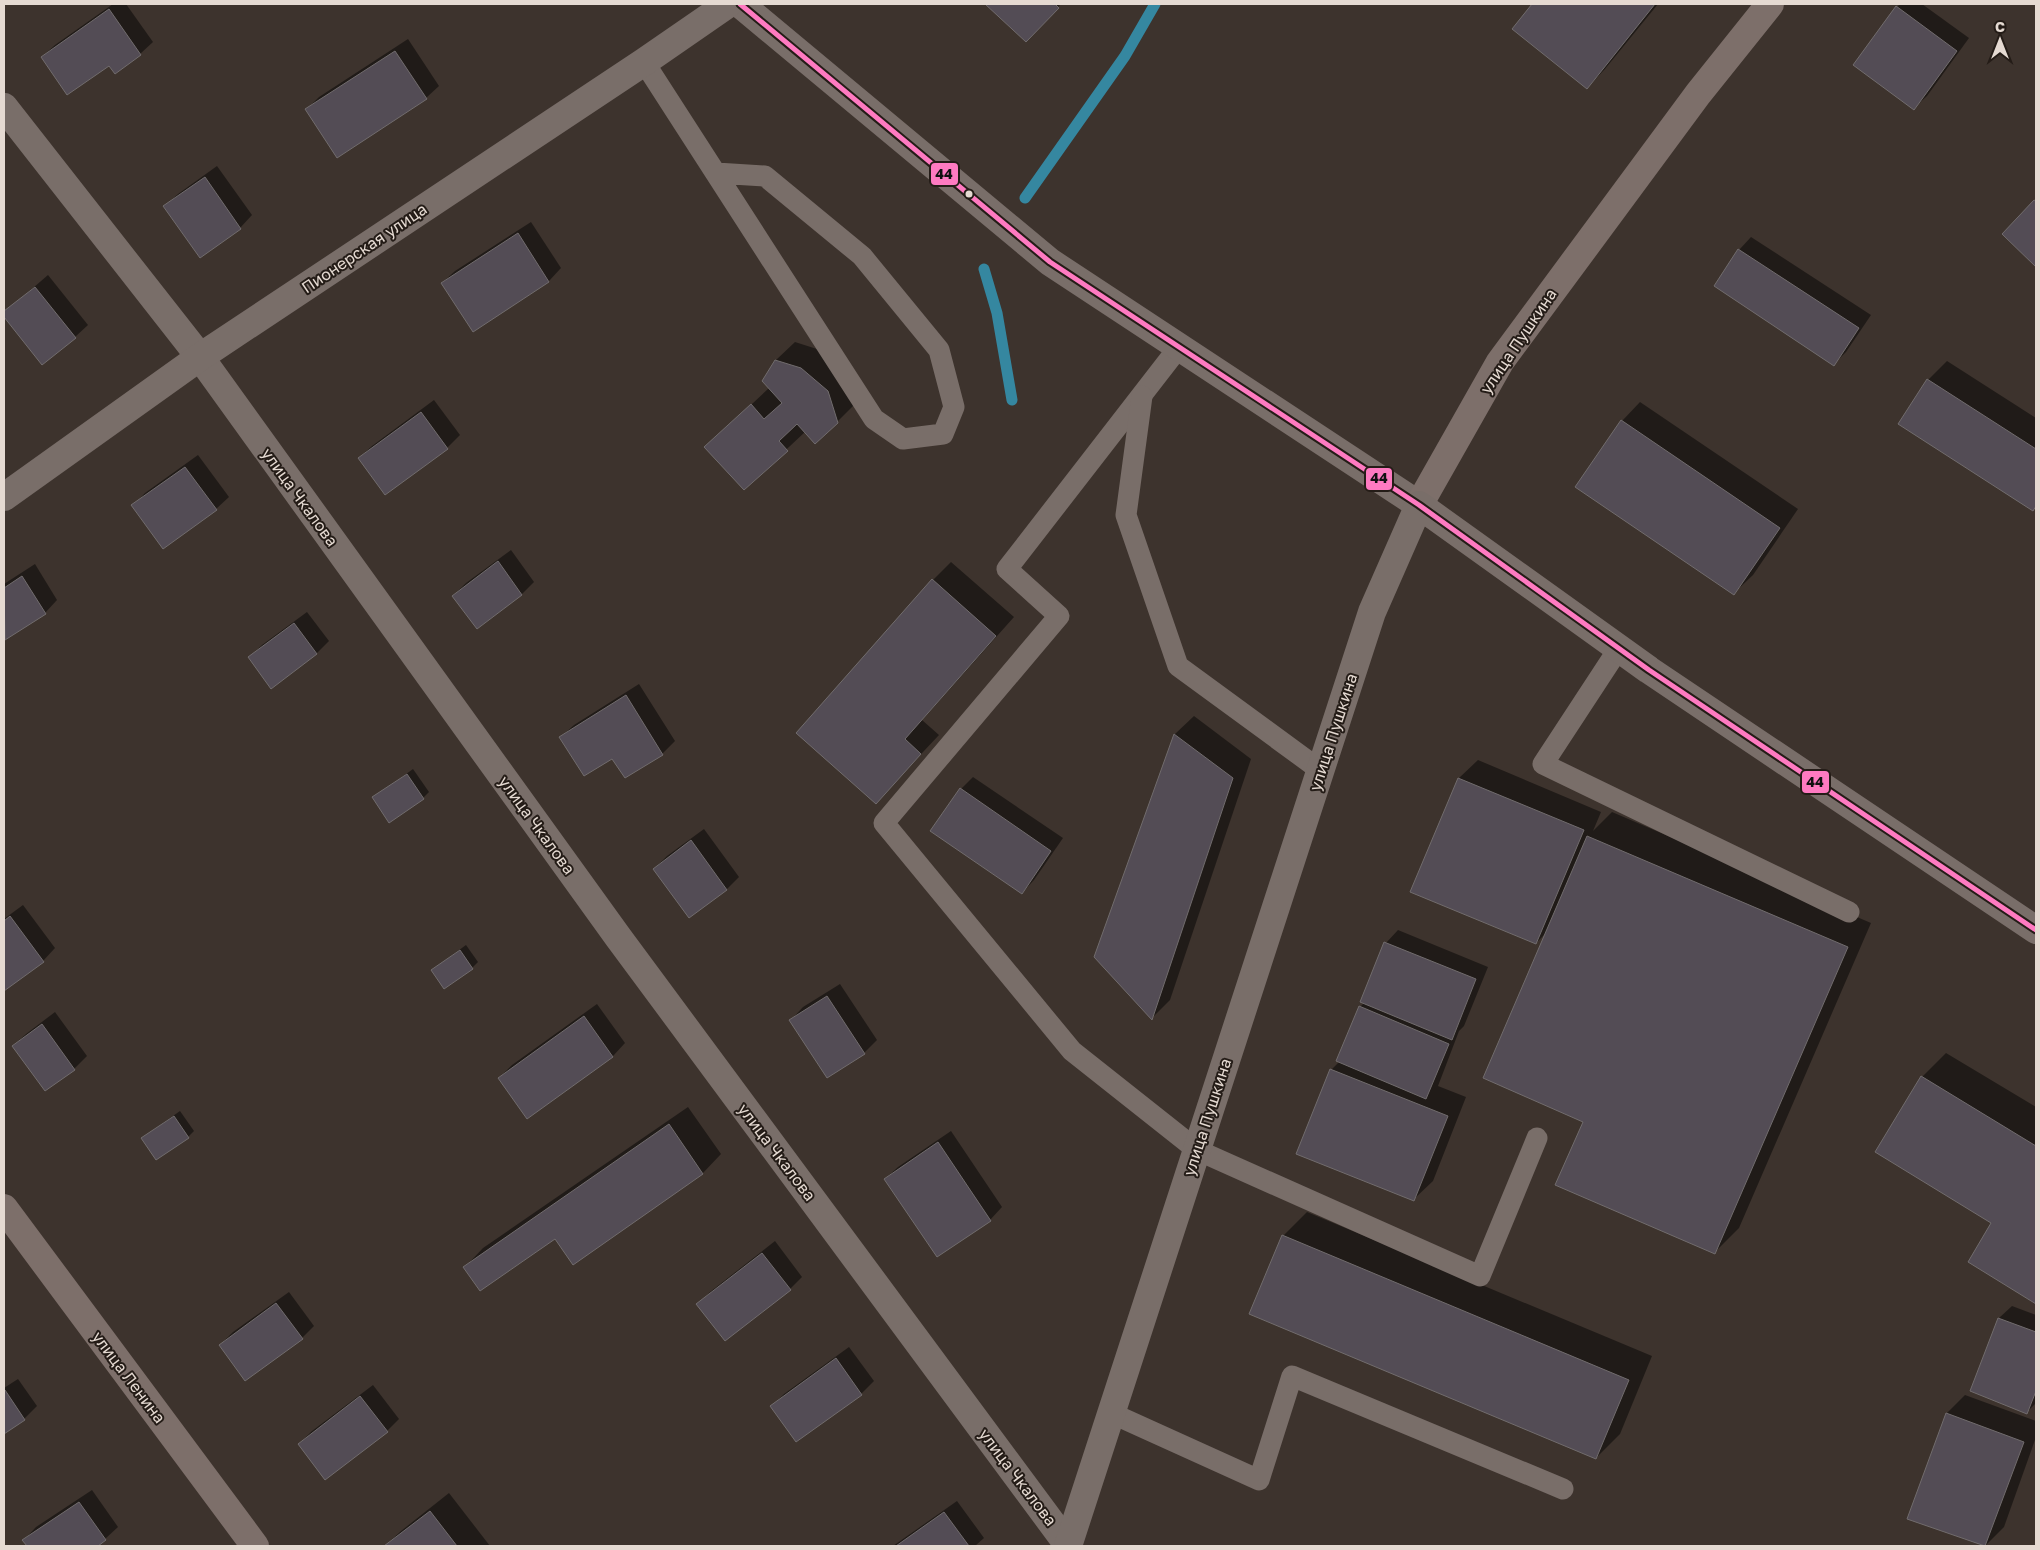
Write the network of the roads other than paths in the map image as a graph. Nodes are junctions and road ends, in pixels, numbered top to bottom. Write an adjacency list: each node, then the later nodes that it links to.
1 (728, 4): 4 (street, Пионерская улица)
2 (740, 4): 7 (street)
3 (1770, 4): 11 (main road, улица Пушкина)
4 (644, 62): 6 (lane); 8 (street, Пионерская улица)
5 (4, 107): 8 (street, улица Чкалова)
6 (716, 173): 6 (lane)
7 (1179, 347): 9 (lane); 11 (street)
8 (200, 357): 10 (street, Пионерская улица); 22 (street, улица Чкалова)
9 (1142, 396): 13 (lane); 17 (lane)
10 (4, 497)
11 (1418, 505): 12 (street); 13 (street, улица Пушкина)
12 (1619, 648): 14 (lane); 15 (street)
13 (1320, 770): 17 (street, улица Пушкина)
14 (1849, 912)
15 (2036, 930)
16 (1537, 1138): 17 (lane)
17 (1197, 1150): 19 (street, улица Пушкина)
18 (4, 1208): 21 (main road, улица Ленина)
19 (1111, 1412): 20 (lane); 22 (street, улица Пушкина)
20 (1563, 1489)
21 (254, 1546)
22 (1068, 1546)

